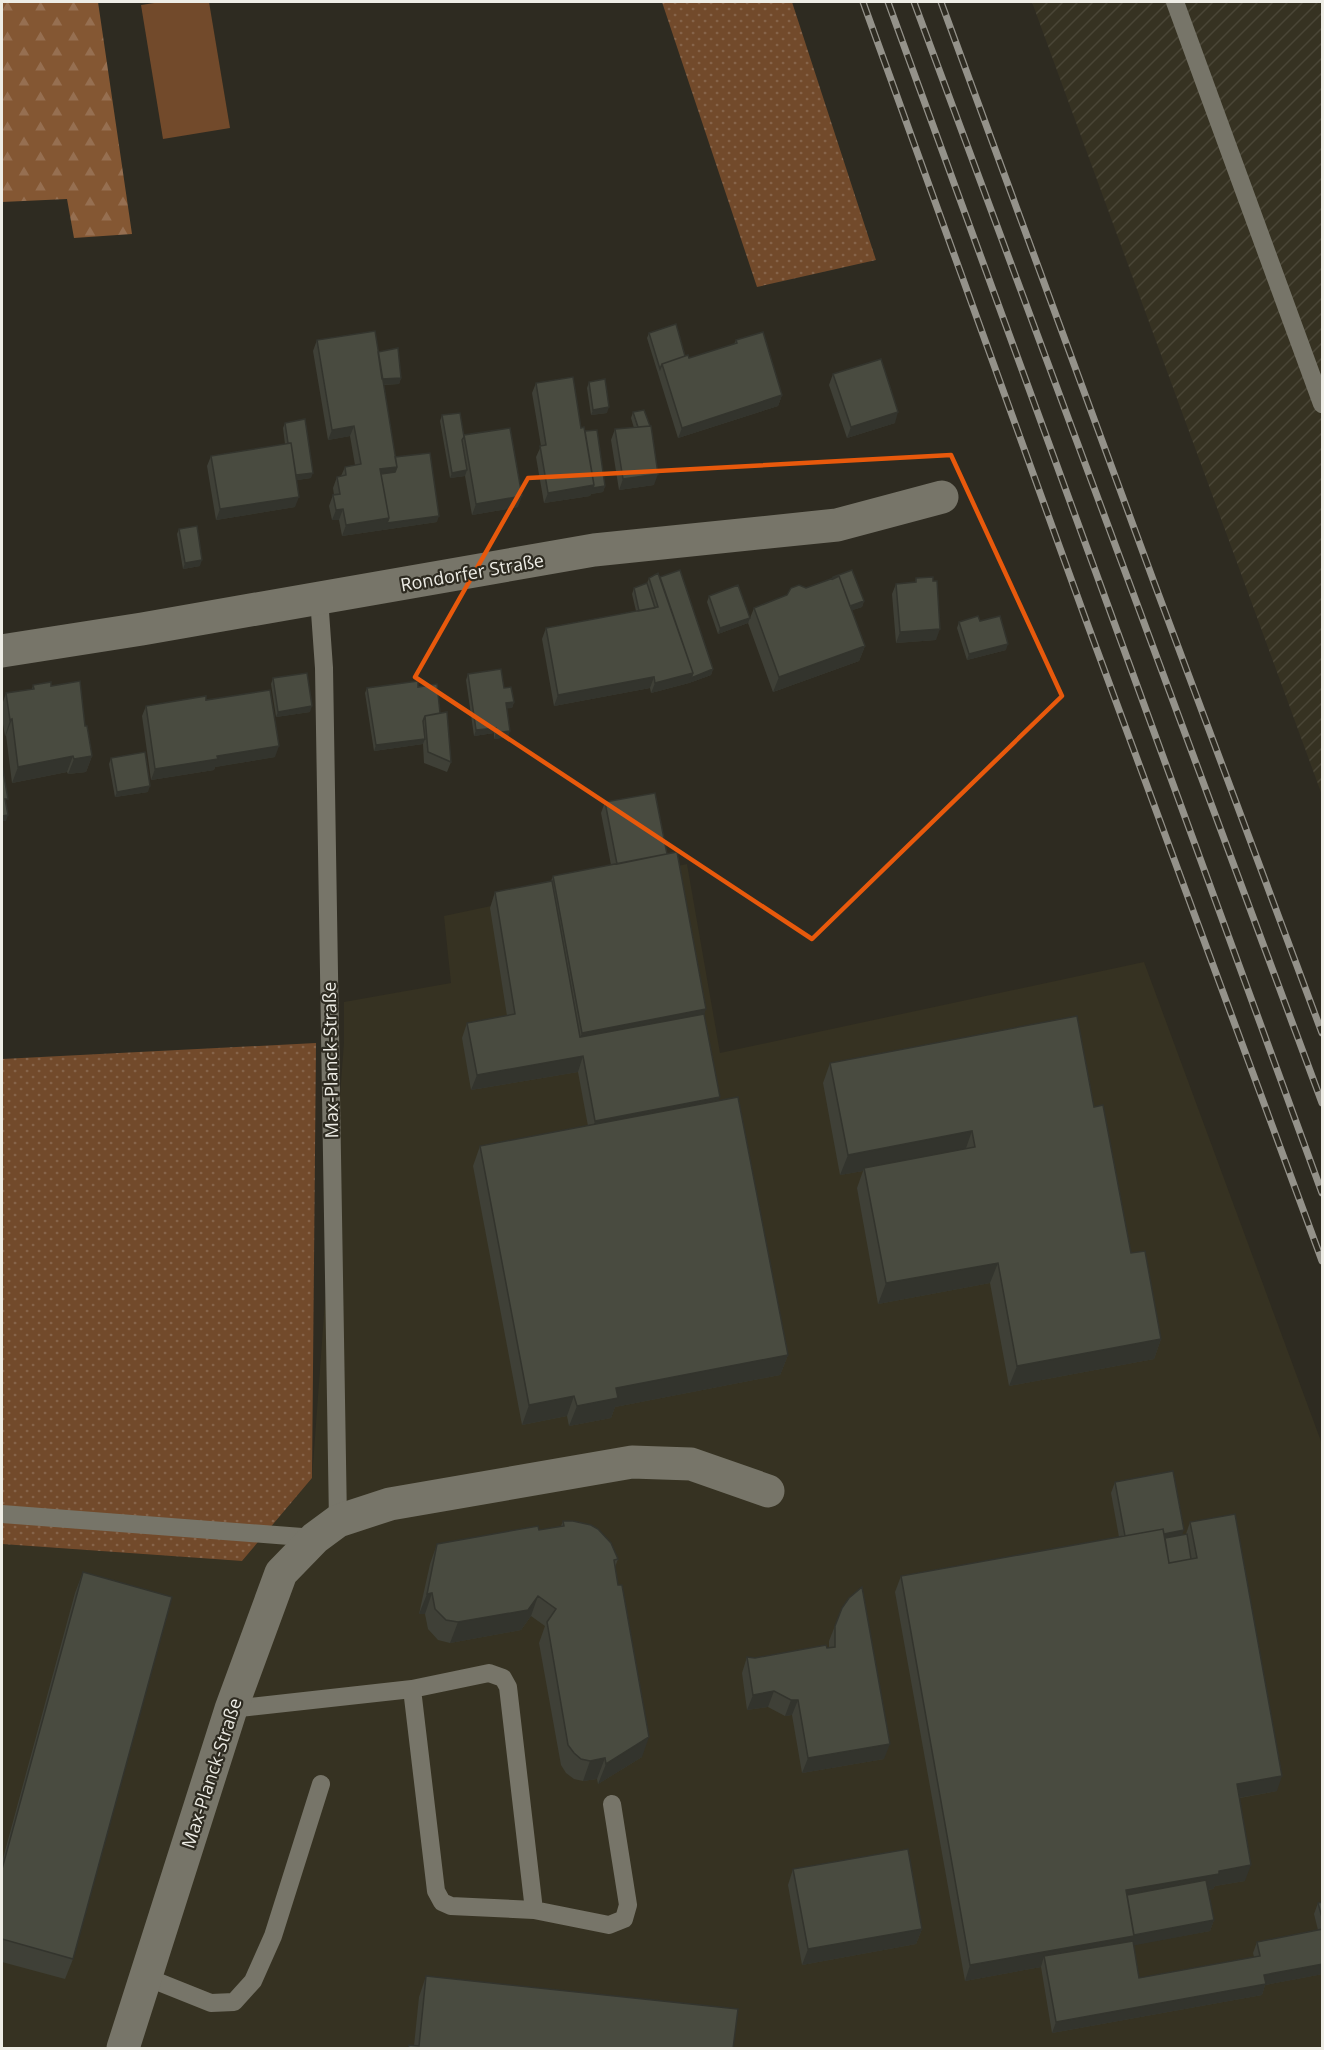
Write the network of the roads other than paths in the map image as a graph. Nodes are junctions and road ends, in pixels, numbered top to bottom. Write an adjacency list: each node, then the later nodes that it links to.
1 (1175, 2): 2 (lane)
2 (1323, 404)
3 (942, 497): 4 (street, Rondorfer Straße)
4 (319, 598): 5 (street, Rondorfer Straße); 8 (lane, Max-Planck-Straße)
5 (2, 651)
6 (768, 1491): 8 (street, Max-Planck-Straße)
7 (2, 1514): 8 (lane)
8 (326, 1529): 10 (street, Max-Planck-Straße)
9 (412, 1689): 10 (lane); 13 (lane); 13 (lane)
10 (231, 1709): 14 (street, Max-Planck-Straße)
11 (321, 1784): 14 (lane)
12 (612, 1804): 13 (lane)
13 (534, 1910)
14 (146, 1977): 15 (street, Max-Planck-Straße)
15 (123, 2049)

